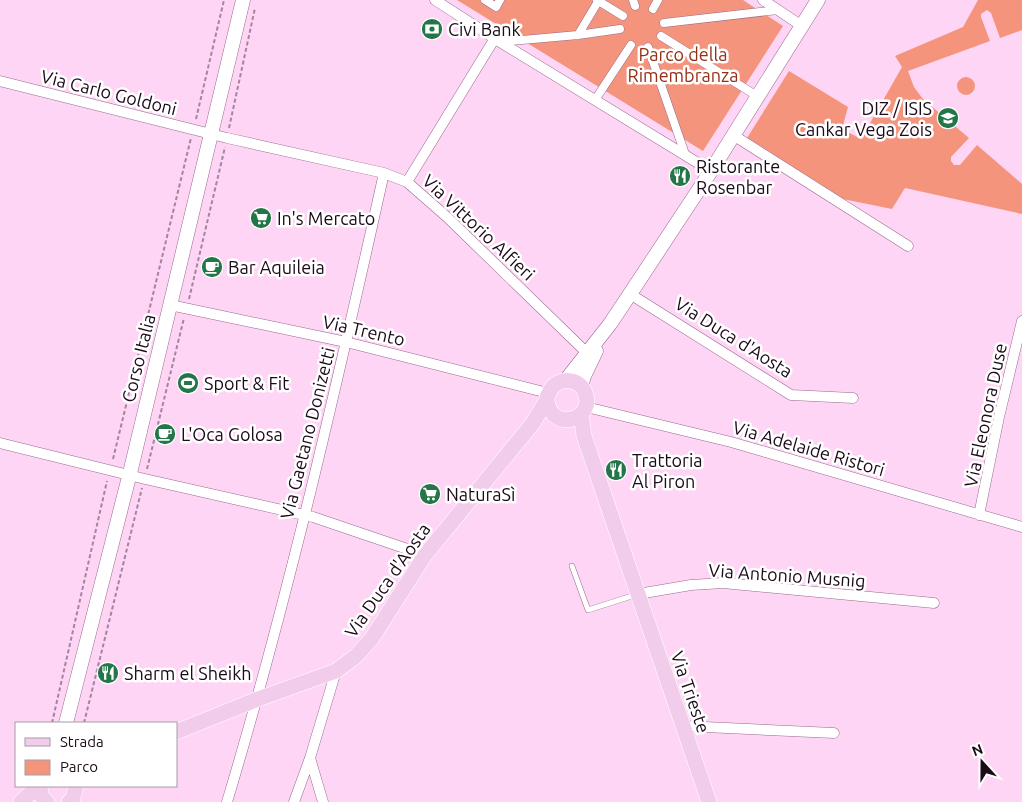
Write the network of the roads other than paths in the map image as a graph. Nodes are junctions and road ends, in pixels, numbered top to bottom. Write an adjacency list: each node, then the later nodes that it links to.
1 (242, 0): 23 (main road, Corso Italia)
2 (435, 0): 17 (street)
3 (486, 0): 4 (street)
4 (500, 0)
5 (598, 0): 11 (street); 15 (street)
6 (658, 0): 9 (street)
7 (763, 0): 10 (street)
8 (818, 0): 13 (main road, Via Duca d'Aosta)
9 (653, 8)
10 (779, 10): 12 (street); 13 (street)
11 (622, 16)
12 (664, 23)
13 (802, 26): 21 (main road, Via Duca d'Aosta)
14 (620, 29): 15 (street)
15 (578, 35): 17 (street)
16 (661, 36): 21 (street)
17 (498, 40): 22 (street); 28 (street)
18 (631, 45): 22 (street)
19 (648, 47): 25 (street)
20 (0, 81): 23 (street, Via Carlo Goldoni)
21 (757, 96): 24 (main road, Via Duca d'Aosta)
22 (595, 100): 25 (street)
23 (211, 133): 27 (street, Via Vittorio Alfieri); 31 (main road, Corso Italia)
24 (733, 135): 26 (main road, Via Duca d'Aosta); 29 (street)
25 (685, 154): 26 (street)
26 (711, 171): 30 (main road, Via Duca d'Aosta)
27 (384, 173): 28 (street, Via Vittorio Alfieri); 34 (street, Via Gaetano Donizetti)
28 (407, 182): 35 (street, Via Vittorio Alfieri)
29 (908, 246)
30 (630, 294): 33 (main road, Via Duca d'Aosta); 38 (street, Via Duca d'Aosta)
31 (170, 305): 34 (street, Via Trento); 42 (main road, Corso Italia)
32 (1022, 321): 44 (street, Via Eleonora Duse)
33 (610, 324): 35 (main road, Via Duca d'Aosta); 37 (main road, Via Duca d'Aosta)
34 (346, 342): 39 (street, Via Trento); 43 (street, Via Gaetano Donizetti)
35 (587, 353): 36 (main road, Via Duca d'Aosta)
36 (566, 380): 37 (main road); 39 (main road, Via Duca d'Aosta)
37 (581, 386): 40 (main road)
38 (853, 398)
39 (549, 402): 40 (main road); 46 (main road, Via Duca d'Aosta)
40 (579, 414): 44 (street, Via Adelaide Ristori); 48 (main road, Via Trieste)
41 (0, 443): 42 (street)
42 (129, 475): 43 (street); 52 (main road, Corso Italia)
43 (304, 515): 46 (street); 51 (street, Via Gaetano Donizetti)
44 (979, 515): 45 (street, Via Adelaide Ristori)
45 (1022, 527)
46 (425, 555): 50 (main road, Via Duca d'Aosta)
47 (572, 566): 48 (lane)
48 (638, 594): 49 (street, Via Antonio Musnig); 53 (main road, Via Trieste)
49 (934, 603)
50 (336, 671): 51 (main road, Via Duca d'Aosta); 56 (street)
51 (258, 699): 54 (main road, Via Duca d'Aosta); 63 (street, Via Gaetano Donizetti)
52 (66, 722)
53 (683, 726): 55 (street); 66 (main road, Via Trieste)
54 (178, 731)
55 (834, 733)
56 (310, 758): 64 (street); 65 (street)
57 (38, 787): 60 (main road)
58 (39, 787): 61 (main road)
59 (76, 787): 62 (main road)
60 (20, 802)
61 (45, 802)
62 (69, 802)
63 (227, 802)
64 (294, 802)
65 (323, 802)
66 (709, 802)

